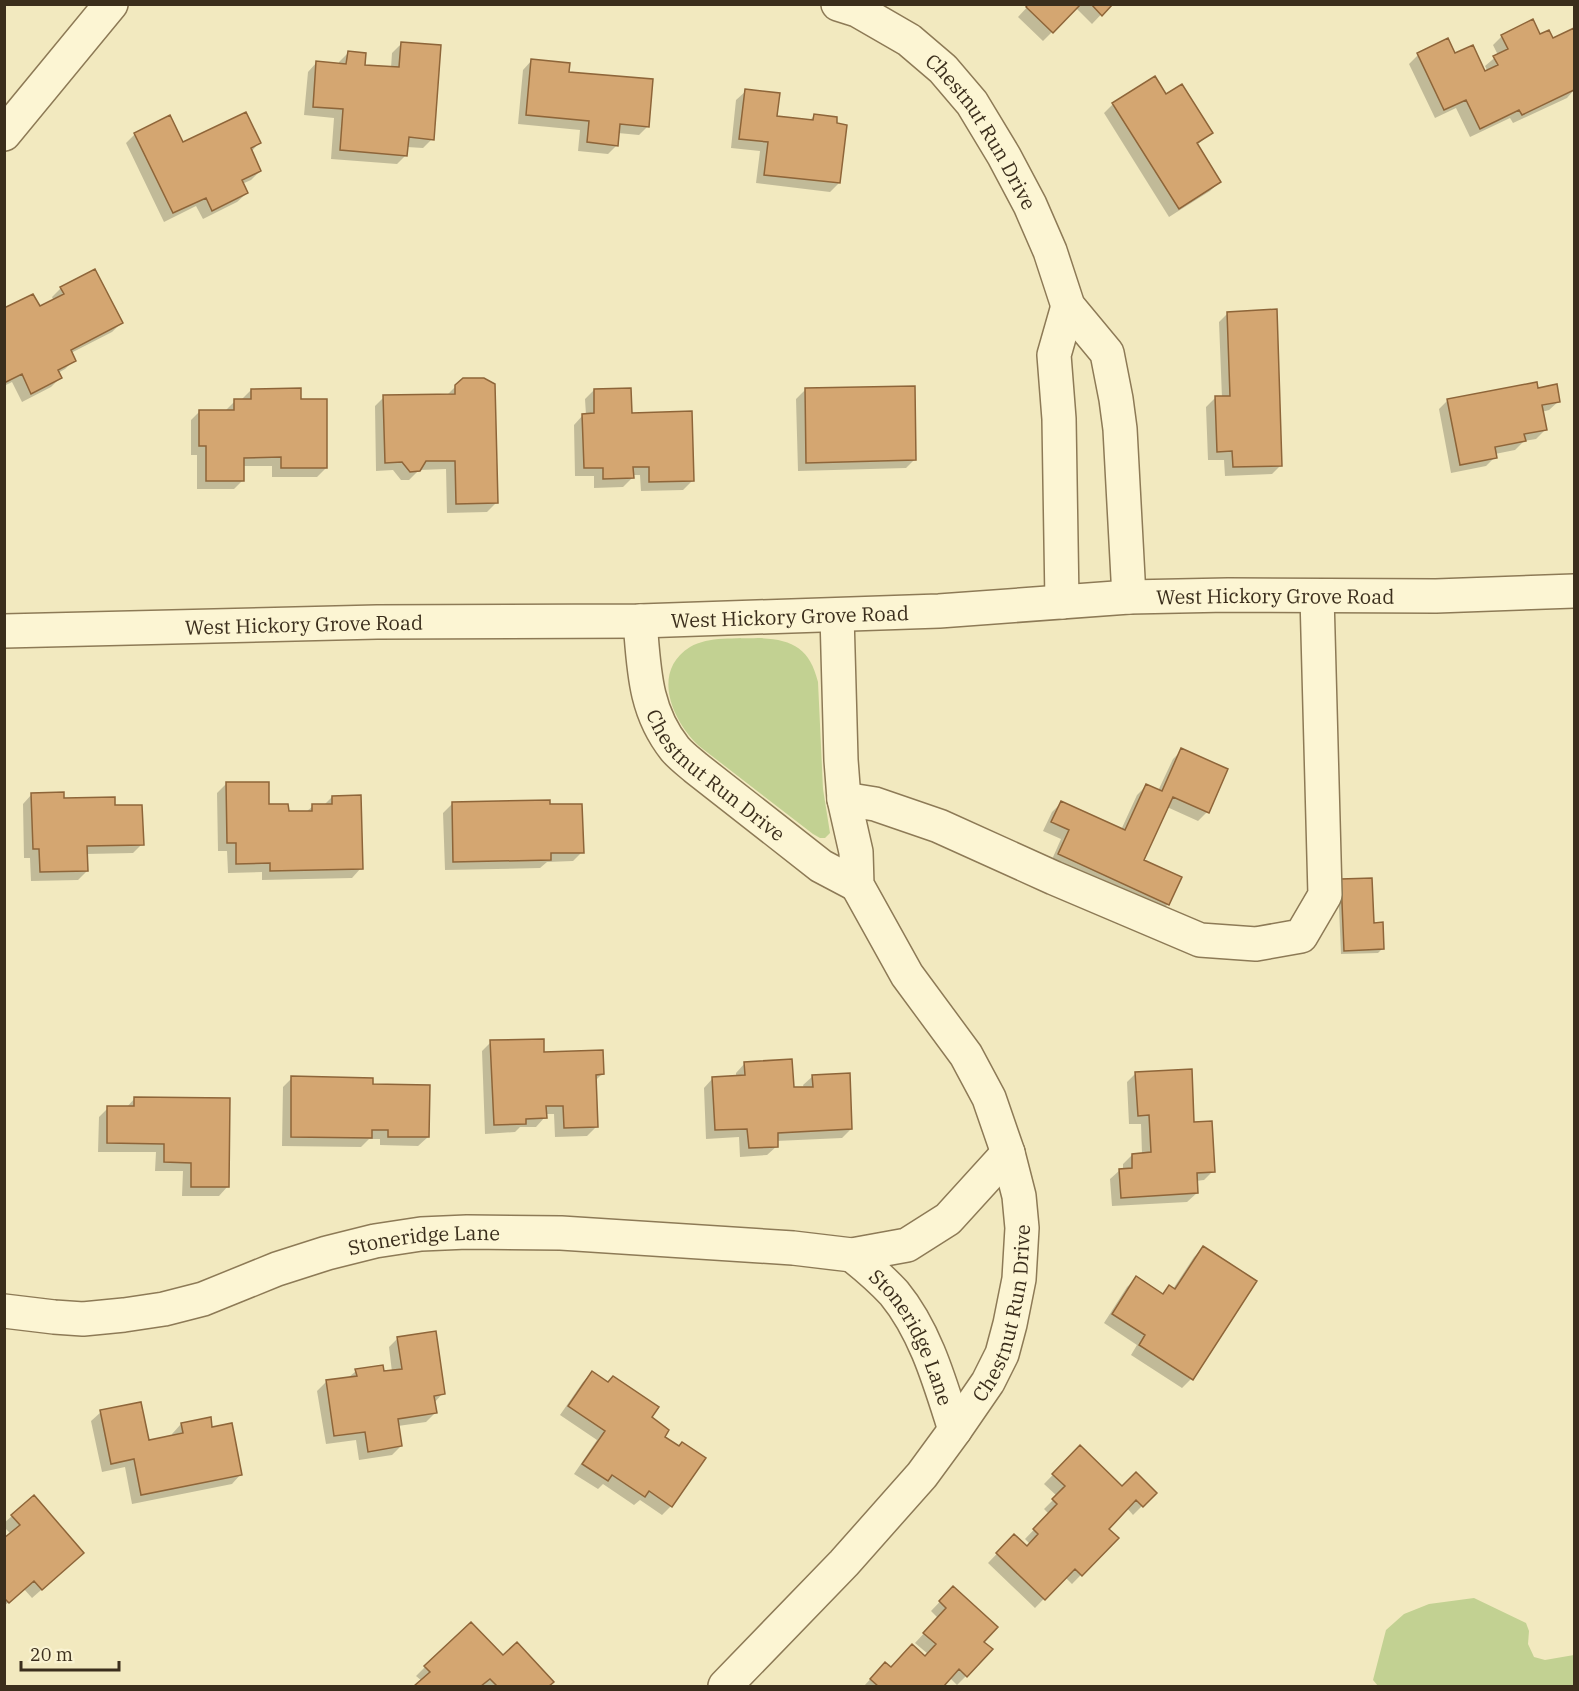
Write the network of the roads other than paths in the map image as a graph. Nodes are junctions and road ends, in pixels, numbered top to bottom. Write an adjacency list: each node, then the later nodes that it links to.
1 (111, 4): 3 (street)
2 (838, 4): 4 (street, Chestnut Run Drive)
3 (4, 134)
4 (1068, 306): 7 (street, Chestnut Run Drive); 8 (street)
5 (1575, 591): 6 (street, West Hickory Grove Road)
6 (1317, 596): 7 (street, West Hickory Grove Road); 12 (street)
7 (1129, 597): 8 (street, West Hickory Grove Road)
8 (1062, 602): 9 (street, West Hickory Grove Road)
9 (837, 615): 10 (street, West Hickory Grove Road); 12 (street, Chestnut Run Drive)
10 (640, 621): 11 (street, West Hickory Grove Road); 13 (street, Chestnut Run Drive)
11 (4, 631)
12 (844, 799): 13 (street, Chestnut Run Drive)
13 (857, 885): 14 (street, Chestnut Run Drive)
14 (1008, 1153): 15 (street, Stoneridge Lane); 17 (street, Chestnut Run Drive)
15 (852, 1255): 16 (street, Stoneridge Lane); 17 (street, Stoneridge Lane)
16 (4, 1311)
17 (955, 1430): 18 (street, Chestnut Run Drive)
18 (725, 1686)

